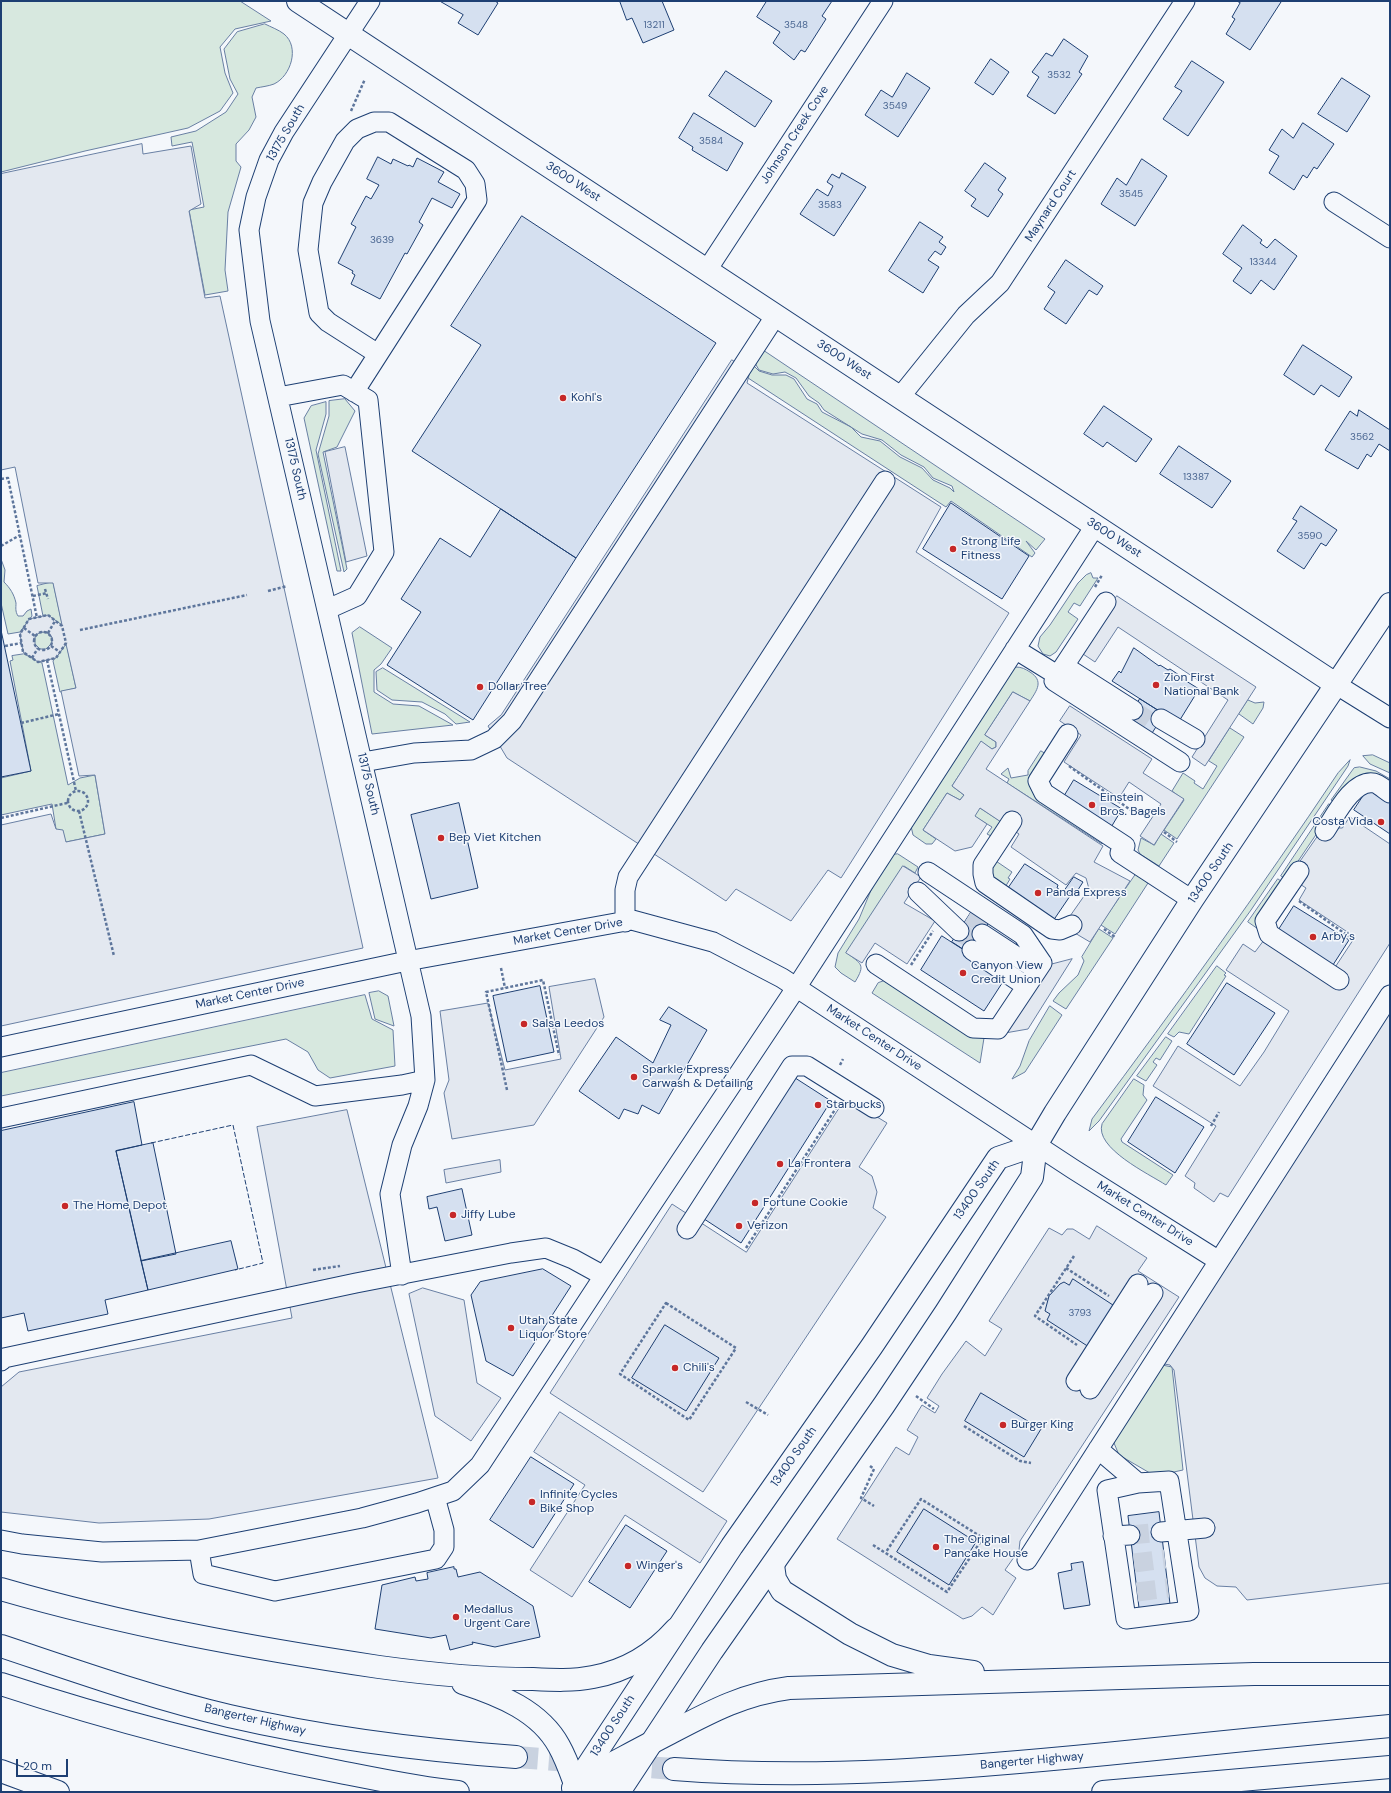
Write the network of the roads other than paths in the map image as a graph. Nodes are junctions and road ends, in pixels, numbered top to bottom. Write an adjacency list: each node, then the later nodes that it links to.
1 (298, 1): 5 (main road, 3600 West)
2 (370, 1): 5 (street, 13175 South)
3 (883, 1): 8 (street, Johnson Creek Cove)
4 (1185, 1): 13 (street, Maynard Court)
5 (349, 34): 8 (main road, 3600 West); 12 (street, 13175 South)
6 (1334, 202): 7 (street)
7 (1390, 238)
8 (707, 270): 9 (main road, 3600 West)
9 (776, 315): 13 (main road, 3600 West); 26 (street)
10 (378, 354): 10 (street); 11 (street)
11 (354, 392): 12 (street); 18 (street)
12 (278, 397): 18 (street, 13175 South)
13 (900, 397): 15 (main road, 3600 West)
14 (885, 481): 33 (street)
15 (1095, 526): 19 (street); 21 (main road, 3600 West)
16 (1106, 602): 20 (street)
17 (1390, 604): 21 (main road, 13400 South)
18 (328, 609): 26 (street, 13175 South)
19 (1015, 649): 20 (street); 39 (street)
20 (1061, 670): 22 (street); 24 (street)
21 (1337, 685): 23 (street, 3600 West); 32 (main road, 13400 South)
22 (1132, 710)
23 (1390, 718)
24 (1156, 727)
25 (1068, 734): 32 (street)
26 (364, 762): 35 (street, 13175 South)
27 (1390, 792): 29 (street)
28 (1012, 821): 34 (street)
29 (1325, 831)
30 (1299, 870): 38 (street)
31 (923, 883): 31 (street); 37 (street)
32 (1192, 900): 45 (main road, 13400 South)
33 (625, 922): 35 (street, Market Center Drive); 39 (street, Market Center Drive)
34 (1072, 925)
35 (407, 961): 41 (street, Market Center Drive); 42 (street, 13175 South)
36 (876, 964): 37 (street)
37 (1034, 974): 37 (street)
38 (1339, 980)
39 (796, 988): 45 (street, Market Center Drive); 49 (street)
40 (1390, 995): 47 (street)
41 (1, 1047)
42 (425, 1080): 44 (street); 48 (street, 13175 South)
43 (874, 1108): 46 (street)
44 (1, 1118)
45 (1036, 1145): 47 (street, Market Center Drive); 61 (main road, 13400 South); 63 (main road, 13400 South)
46 (687, 1229)
47 (1219, 1261): 53 (street)
48 (402, 1275): 49 (street); 51 (street)
49 (604, 1276): 55 (street)
50 (1149, 1291): 52 (street)
51 (1, 1361)
52 (1087, 1387)
53 (1098, 1449): 54 (street); 60 (street)
54 (1138, 1483): 57 (street); 57 (street)
55 (435, 1497): 59 (street); 59 (street)
56 (1205, 1528): 57 (street)
57 (1169, 1531)
58 (1, 1540): 59 (street)
59 (199, 1550)
60 (1027, 1560)
61 (773, 1565): 67 (main road); 70 (main road, 13400 South)
62 (1, 1589): 65 (main road)
63 (676, 1630): 65 (main road); 75 (main road, 13400 South)
64 (1, 1646): 71 (main road, Bangerter Highway)
65 (427, 1674): 75 (main road)
66 (1390, 1674): 67 (main road)
67 (1027, 1681): 70 (main road)
68 (1, 1684): 78 (main road)
69 (1390, 1726): 73 (main road, Bangerter Highway)
70 (651, 1743): 75 (main road); 76 (main road, 13400 South)
71 (516, 1757)
72 (1390, 1768): 79 (main road)
73 (674, 1769)
74 (1, 1770): 77 (main road)
75 (582, 1785): 76 (main road)
76 (623, 1785)
77 (58, 1792)
78 (458, 1792)
79 (1103, 1792)

